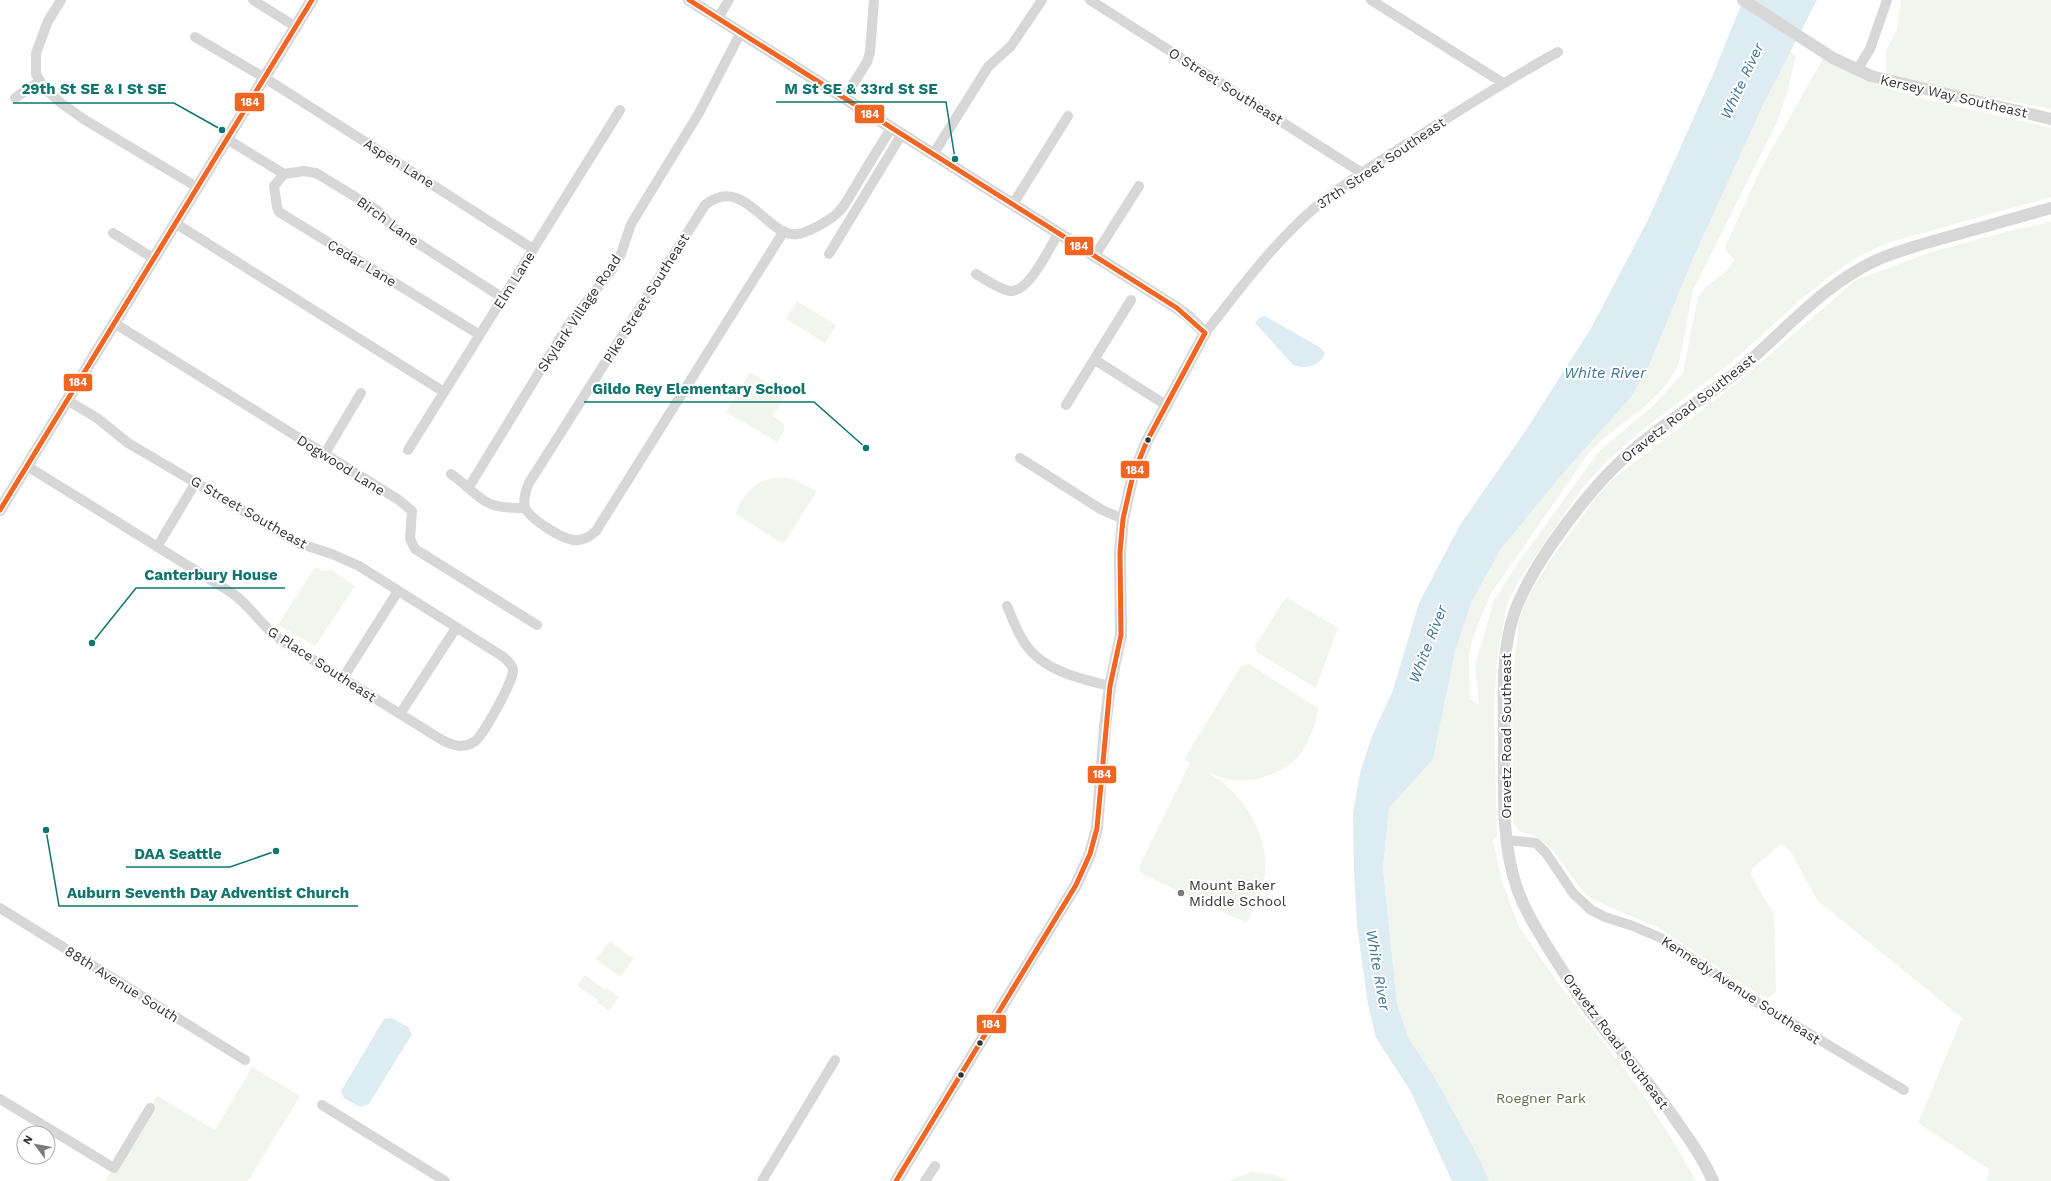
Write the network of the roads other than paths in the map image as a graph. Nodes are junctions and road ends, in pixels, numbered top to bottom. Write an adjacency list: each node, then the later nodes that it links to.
1 (61, 0): 19 (street)
2 (253, 0): 13 (street)
3 (312, 0): 13 (street)
4 (690, 0): 12 (street)
5 (729, 0): 12 (street)
6 (874, 0): 21 (street)
7 (1042, 0): 29 (street)
8 (1090, 0): 30 (street, O Street Southeast)
9 (1371, 0): 20 (street)
10 (1743, 0): 17 (street, Kersey Way Southeast)
11 (1887, 0): 17 (street)
12 (718, 18): 14 (street)
13 (296, 27): 18 (street)
14 (741, 32): 21 (street); 62 (street, Skylark Village Road)
15 (195, 37): 18 (street, Aspen Lane)
16 (1558, 52): 20 (street, 37th Street Southeast)
17 (1857, 70): 25 (street, Kersey Way Southeast)
18 (265, 78): 28 (street); 40 (street, Aspen Lane)
19 (40, 81): 22 (street); 33 (street)
20 (1503, 83): 30 (street, 37th Street Southeast)
21 (845, 97): 26 (street)
22 (15, 98)
23 (620, 110): 40 (street, Elm Lane)
24 (1068, 116): 34 (street)
25 (2051, 119)
26 (892, 127): 27 (street); 37 (street)
27 (902, 134): 29 (street); 41 (street)
28 (227, 139): 31 (street); 33 (street)
29 (934, 153): 34 (street)
30 (1362, 173): 48 (street, 37th Street Southeast)
31 (284, 174): 45 (street, Birch Lane); 49 (street, Cedar Lane)
32 (1139, 186): 42 (street)
33 (197, 187): 36 (street)
34 (1013, 204): 39 (street)
35 (2051, 208): 75 (street, Oravetz Road Southeast)
36 (175, 223): 43 (street); 51 (street)
37 (784, 231): 63 (street); 63 (street, Pike Street Southeast)
38 (113, 233): 43 (street)
39 (1058, 234): 42 (street); 44 (street)
40 (533, 249): 45 (street, Elm Lane)
41 (829, 254)
42 (1094, 257): 48 (street)
43 (153, 258): 47 (street)
44 (976, 274)
45 (502, 298): 49 (street, Elm Lane)
46 (1131, 300): 50 (street)
47 (114, 323): 53 (street); 57 (street, Dogwood Lane)
48 (1205, 333): 54 (street, 37th Street Southeast)
49 (480, 335): 51 (street, Elm Lane)
50 (1095, 360): 54 (street); 55 (street)
51 (444, 392): 56 (street, Elm Lane)
52 (362, 393): 57 (street)
53 (67, 400): 59 (street); 61 (street, G Street Southeast)
54 (1166, 404): 65 (street, 37th Street Southeast)
55 (1066, 405)
56 (408, 450)
57 (324, 455): 69 (street, Dogwood Lane)
58 (1020, 458): 65 (street)
59 (27, 466): 64 (street); 66 (street, G Place Southeast)
60 (451, 474): 62 (street)
61 (196, 482): 66 (street); 67 (street, G Street Southeast)
62 (469, 486): 63 (street)
63 (525, 508)
64 (0, 510)
65 (1123, 519): 72 (street, 37th Street Southeast)
66 (157, 547): 71 (street, G Place Southeast)
67 (398, 590): 70 (street, G Street Southeast); 71 (street)
68 (1007, 606): 72 (street)
69 (537, 625)
70 (456, 628): 73 (street); 74 (street, G Street Southeast)
71 (343, 678): 73 (street, G Place Southeast)
72 (1110, 686): 86 (street, 37th Street Southeast)
73 (400, 714): 74 (street, G Place Southeast)
74 (442, 740)
75 (1507, 840): 79 (street, Kennedy Avenue Southeast); 88 (street, Oravetz Road Southeast)
76 (0, 908): 77 (street, 88th Avenue South)
77 (245, 1060)
78 (835, 1060): 85 (street)
79 (1904, 1090)
80 (0, 1099): 82 (street)
81 (322, 1104): 84 (street)
82 (150, 1108)
83 (934, 1166): 87 (street)
84 (445, 1181)
85 (762, 1181)
86 (897, 1181)
87 (925, 1181)
88 (1713, 1181)

